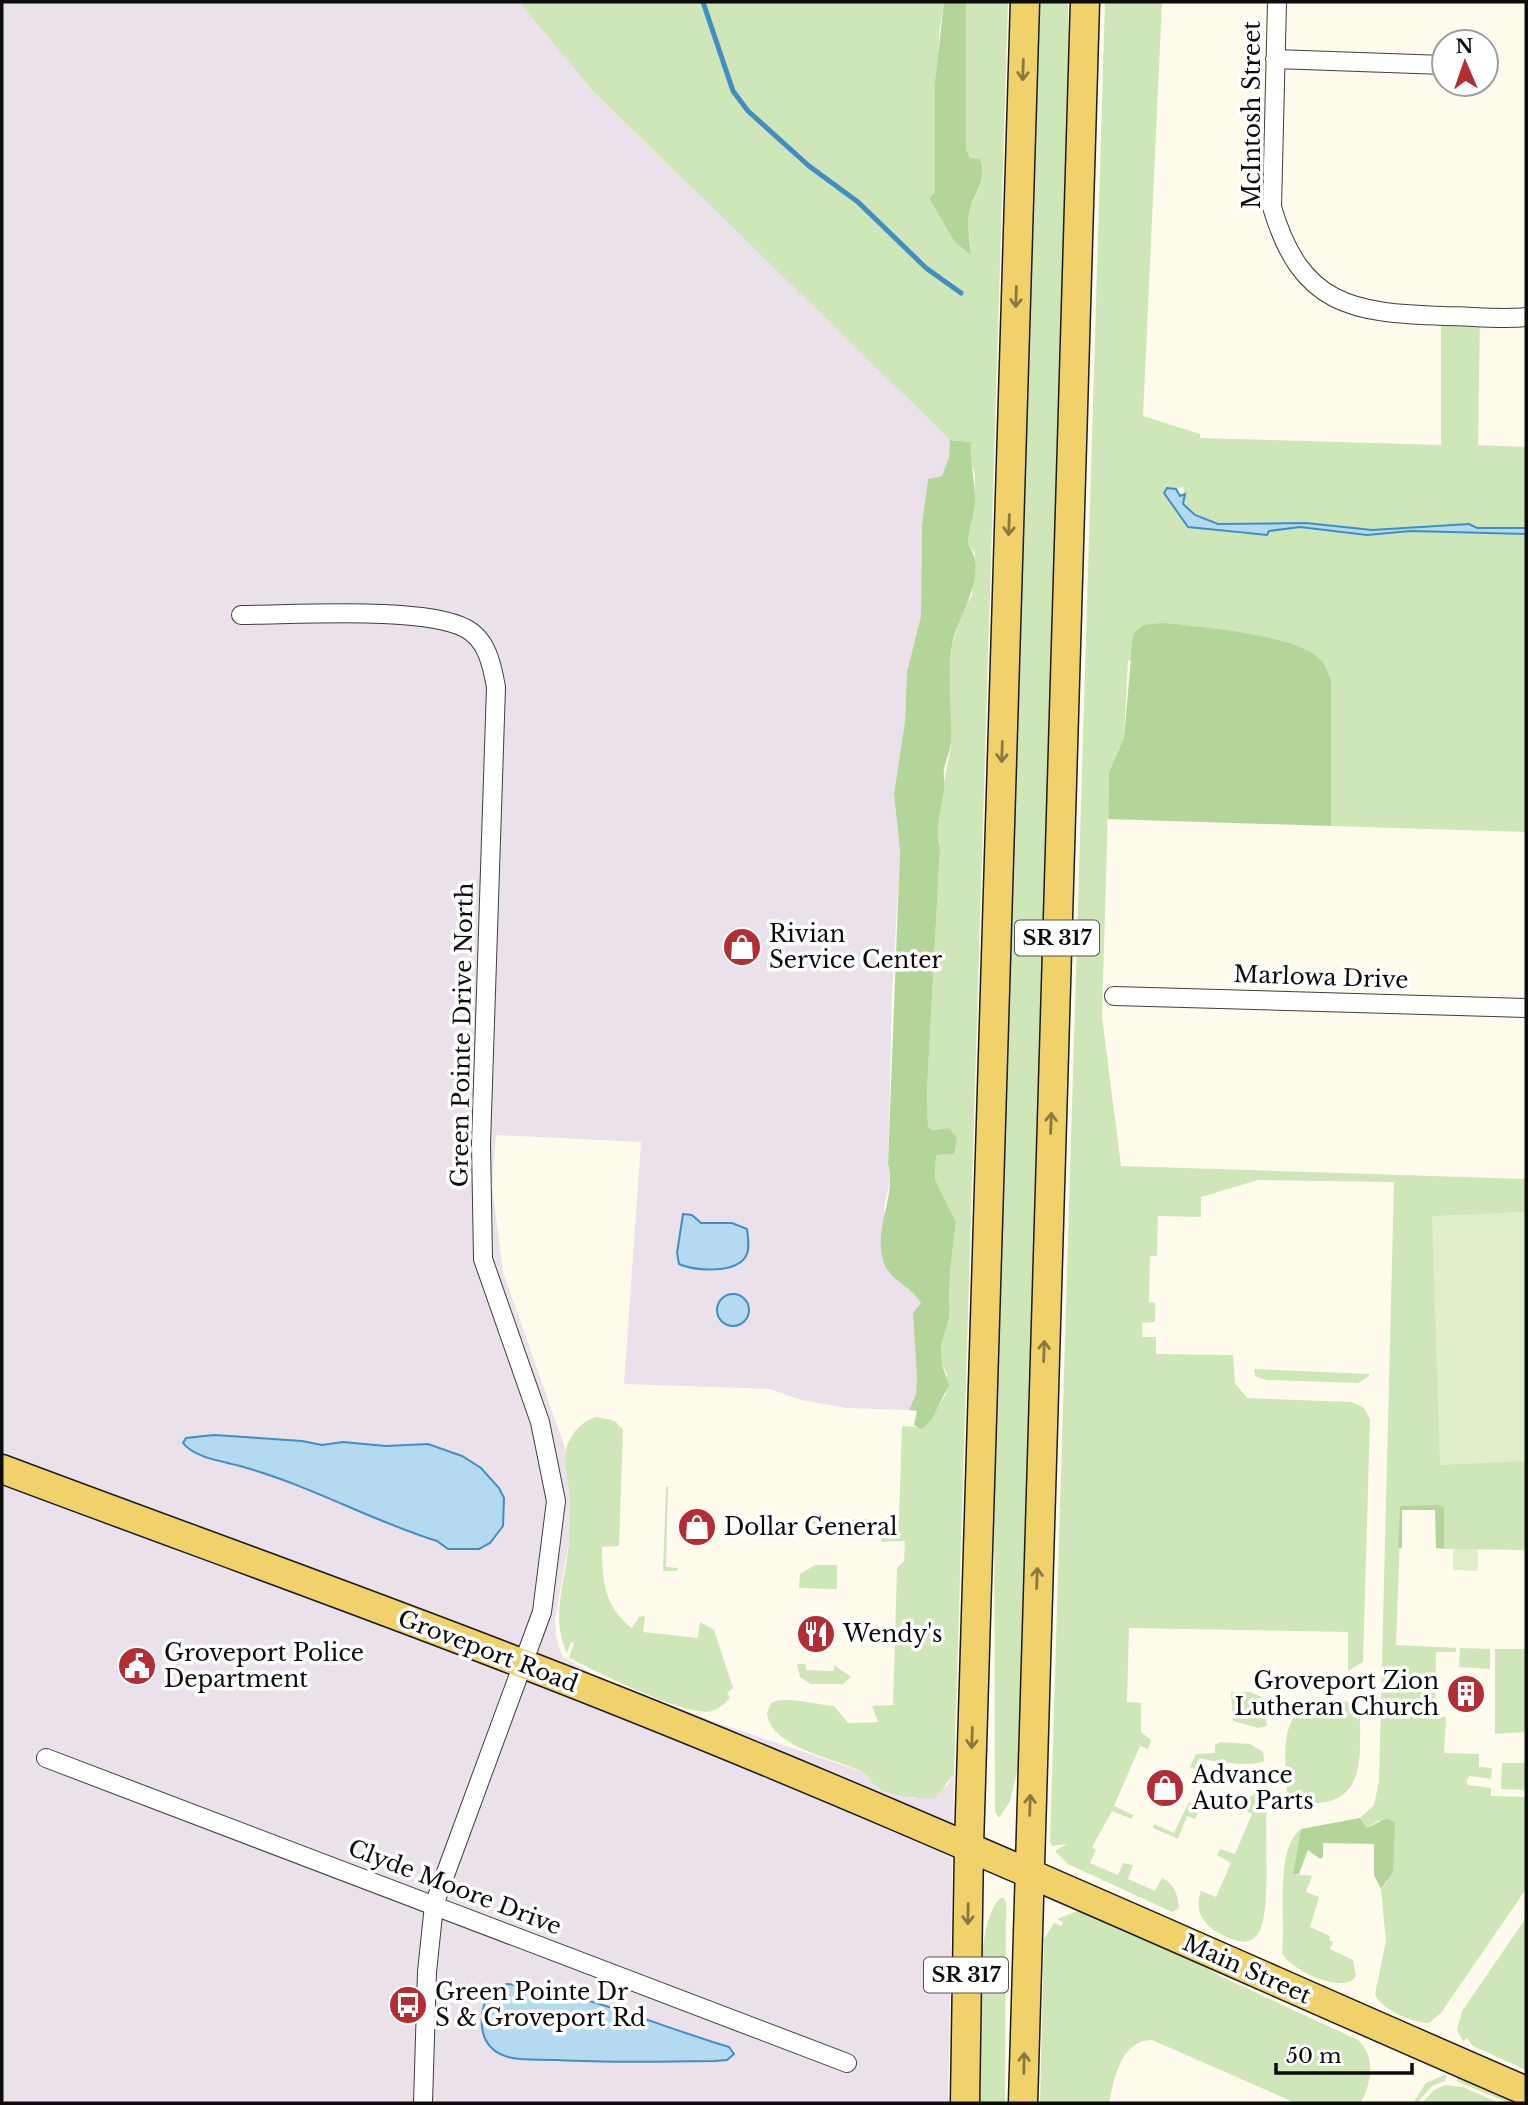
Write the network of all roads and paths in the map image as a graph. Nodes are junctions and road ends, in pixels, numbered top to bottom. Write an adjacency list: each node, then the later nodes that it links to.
1 (1025, 2): 13 (main road, SR 317, one-way to 13)
2 (1085, 2): 14 (main road, SR 317, one-way to 2)
3 (1277, 2): 4 (street, McIntosh Street)
4 (1275, 59): 5 (street); 6 (street, McIntosh Street)
5 (1430, 65)
6 (1526, 317)
7 (241, 615): 11 (street, Green Pointe Drive North)
8 (1114, 996): 9 (street, Marlowa Drive)
9 (1526, 1008)
10 (2, 1469): 11 (main road, Groveport Road)
11 (522, 1663): 13 (main road, Groveport Road); 15 (street, Green Pointe Drive North)
12 (46, 1758): 15 (street, Clyde Moore Drive)
13 (969, 1846): 14 (main road, Main Street); 19 (main road, SR 317, one-way to 19)
14 (1028, 1874): 17 (main road, Main Street); 20 (main road, SR 317, one-way to 14)
15 (435, 1905): 16 (street, Clyde Moore Drive); 18 (street, Green Pointe Drive North)
16 (847, 2063)
17 (1526, 2091)
18 (423, 2103)
19 (965, 2103)
20 (1023, 2103)

